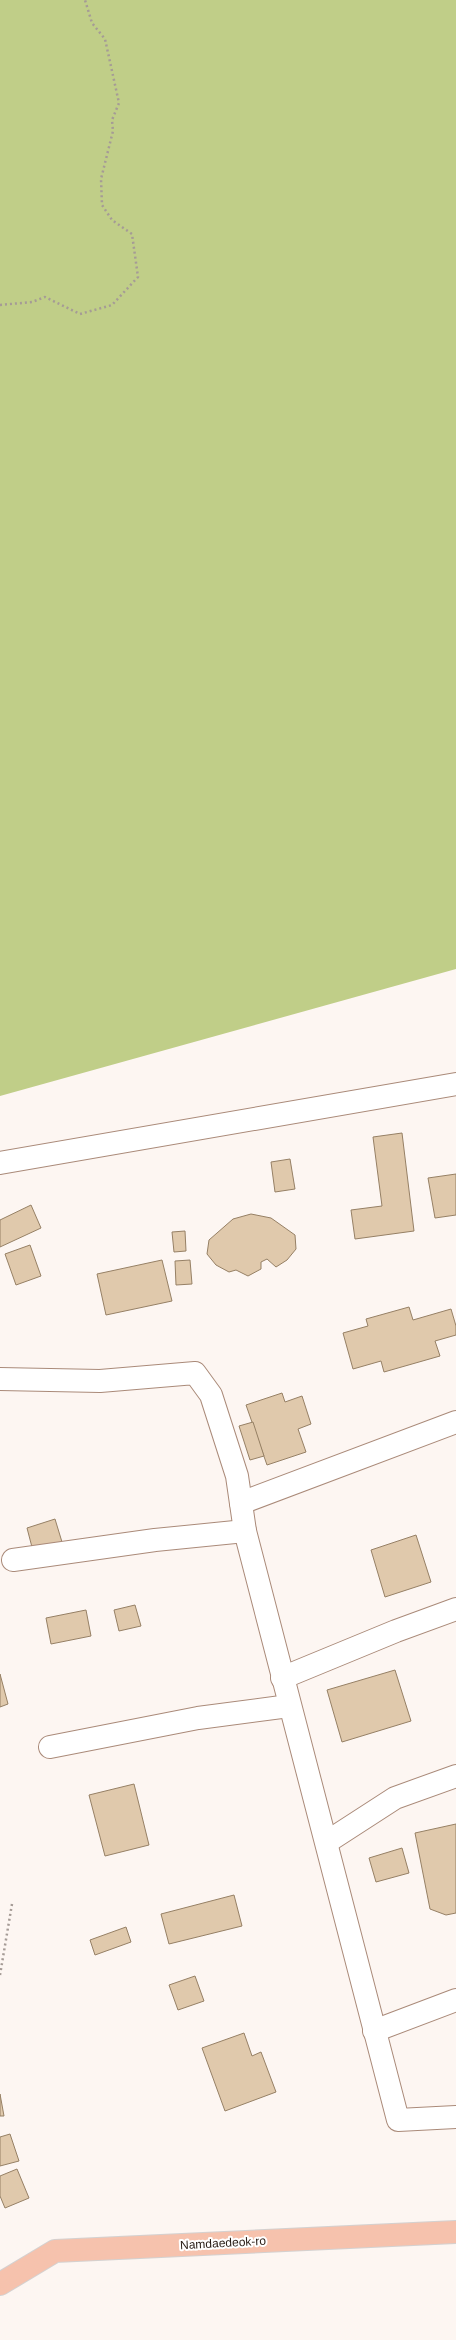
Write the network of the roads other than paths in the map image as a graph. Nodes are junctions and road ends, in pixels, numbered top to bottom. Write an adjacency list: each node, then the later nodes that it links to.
1 (456, 1084): 2 (street)
2 (0, 1163)
3 (0, 1379): 5 (street)
4 (456, 1422): 5 (street)
5 (241, 1503): 6 (street)
6 (245, 1531): 7 (street); 9 (street)
7 (13, 1560)
8 (456, 1609): 9 (street)
9 (282, 1678): 10 (street)
10 (289, 1706): 11 (street); 13 (street)
11 (50, 1747)
12 (456, 1776): 13 (street)
13 (327, 1842): 15 (street)
14 (456, 2000): 15 (street)
15 (374, 2031): 16 (street)
16 (456, 2117)
17 (456, 2232): 18 (main road, Namdaedeok-ro)
18 (0, 2284)

